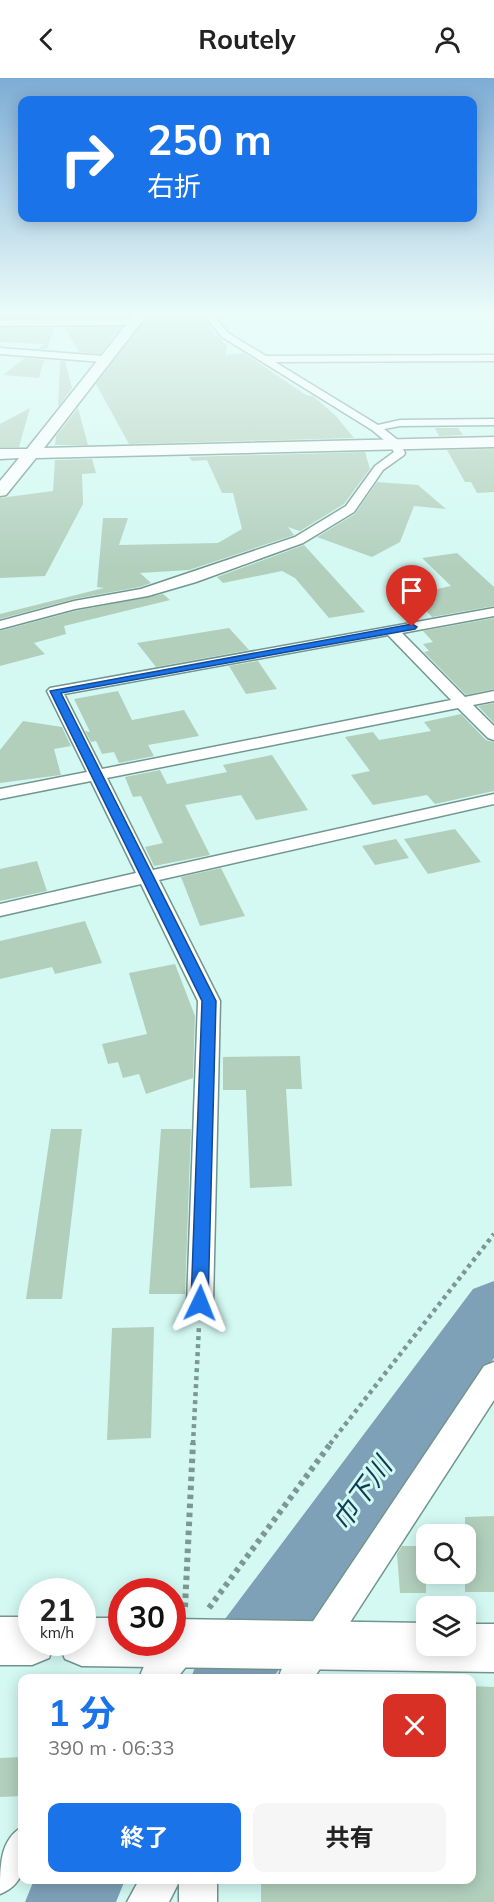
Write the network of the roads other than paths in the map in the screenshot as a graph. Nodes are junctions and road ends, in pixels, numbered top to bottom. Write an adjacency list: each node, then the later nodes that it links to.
1 (75, 396): 8 (street)
2 (323, 396): 4 (street)
3 (494, 423): 4 (street)
4 (376, 428): 6 (street)
5 (494, 442): 6 (street)
6 (395, 443): 8 (street); 11 (street)
7 (0, 454): 8 (street)
8 (32, 454): 9 (street)
9 (0, 491)
10 (494, 612): 12 (street)
11 (0, 625)
12 (392, 630): 14 (street); 16 (street)
13 (494, 696): 14 (street)
14 (461, 702): 15 (street); 16 (street)
15 (494, 735)
16 (95, 774): 17 (street); 19 (street)
17 (0, 794)
18 (494, 799): 19 (street)
19 (148, 877): 20 (street); 21 (street)
20 (0, 910)
21 (200, 1303)
22 (494, 1375): 27 (street)
23 (0, 1641): 24 (street)
24 (18, 1641)
25 (494, 1648): 27 (street)
26 (170, 1661): 27 (street)
27 (306, 1662)
28 (18, 1851): 29 (street)
29 (0, 1875)
30 (158, 1884): 32 (street)
31 (198, 1884): 33 (street)
32 (146, 1902)
33 (198, 1902)

